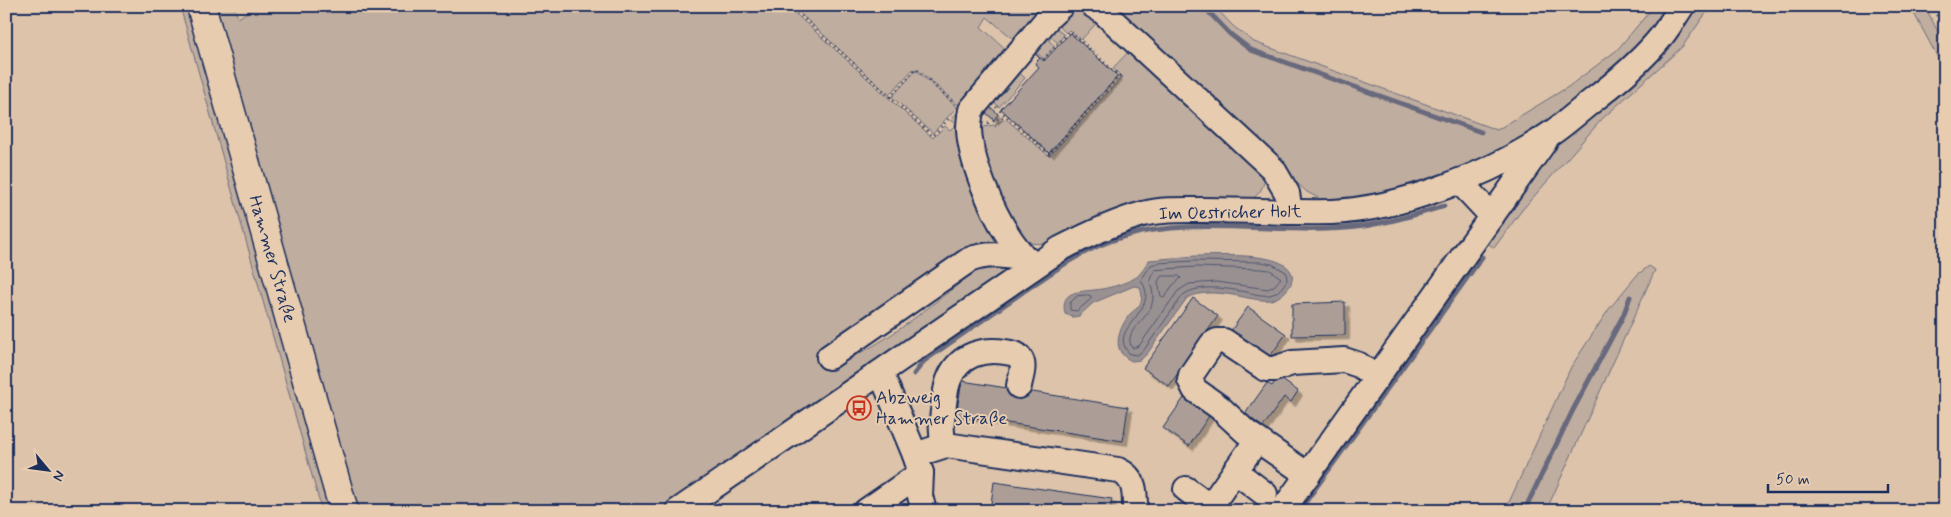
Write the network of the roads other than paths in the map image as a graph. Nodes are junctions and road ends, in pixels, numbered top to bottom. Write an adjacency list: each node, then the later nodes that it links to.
1 (201, 6): 22 (main road, Hammer Straße)
2 (1061, 6): 9 (street)
3 (1094, 6): 7 (street)
4 (1682, 6): 5 (street, Im Oestricher Holt)
5 (1550, 134): 6 (street, Im Oestricher Holt); 8 (street)
6 (1459, 181): 7 (street, Im Oestricher Holt); 8 (street)
7 (1290, 212): 9 (street, Im Oestricher Holt)
8 (1492, 216): 12 (street)
9 (1029, 264): 10 (street); 11 (street, Im Oestricher Holt)
10 (829, 357)
11 (881, 373): 16 (street); 23 (street, Im Oestricher Holt)
12 (1377, 378): 14 (street); 17 (street)
13 (1020, 386): 15 (street)
14 (1257, 440): 17 (street); 18 (street)
15 (944, 445): 16 (street); 26 (street)
16 (918, 464): 24 (street); 25 (street)
17 (1308, 475): 27 (street)
18 (1230, 478): 20 (street); 21 (street)
19 (1186, 489): 21 (street)
20 (1265, 494)
21 (1213, 509)
22 (344, 511)
23 (678, 511)
24 (866, 511)
25 (924, 511)
26 (1134, 511)
27 (1282, 511)

